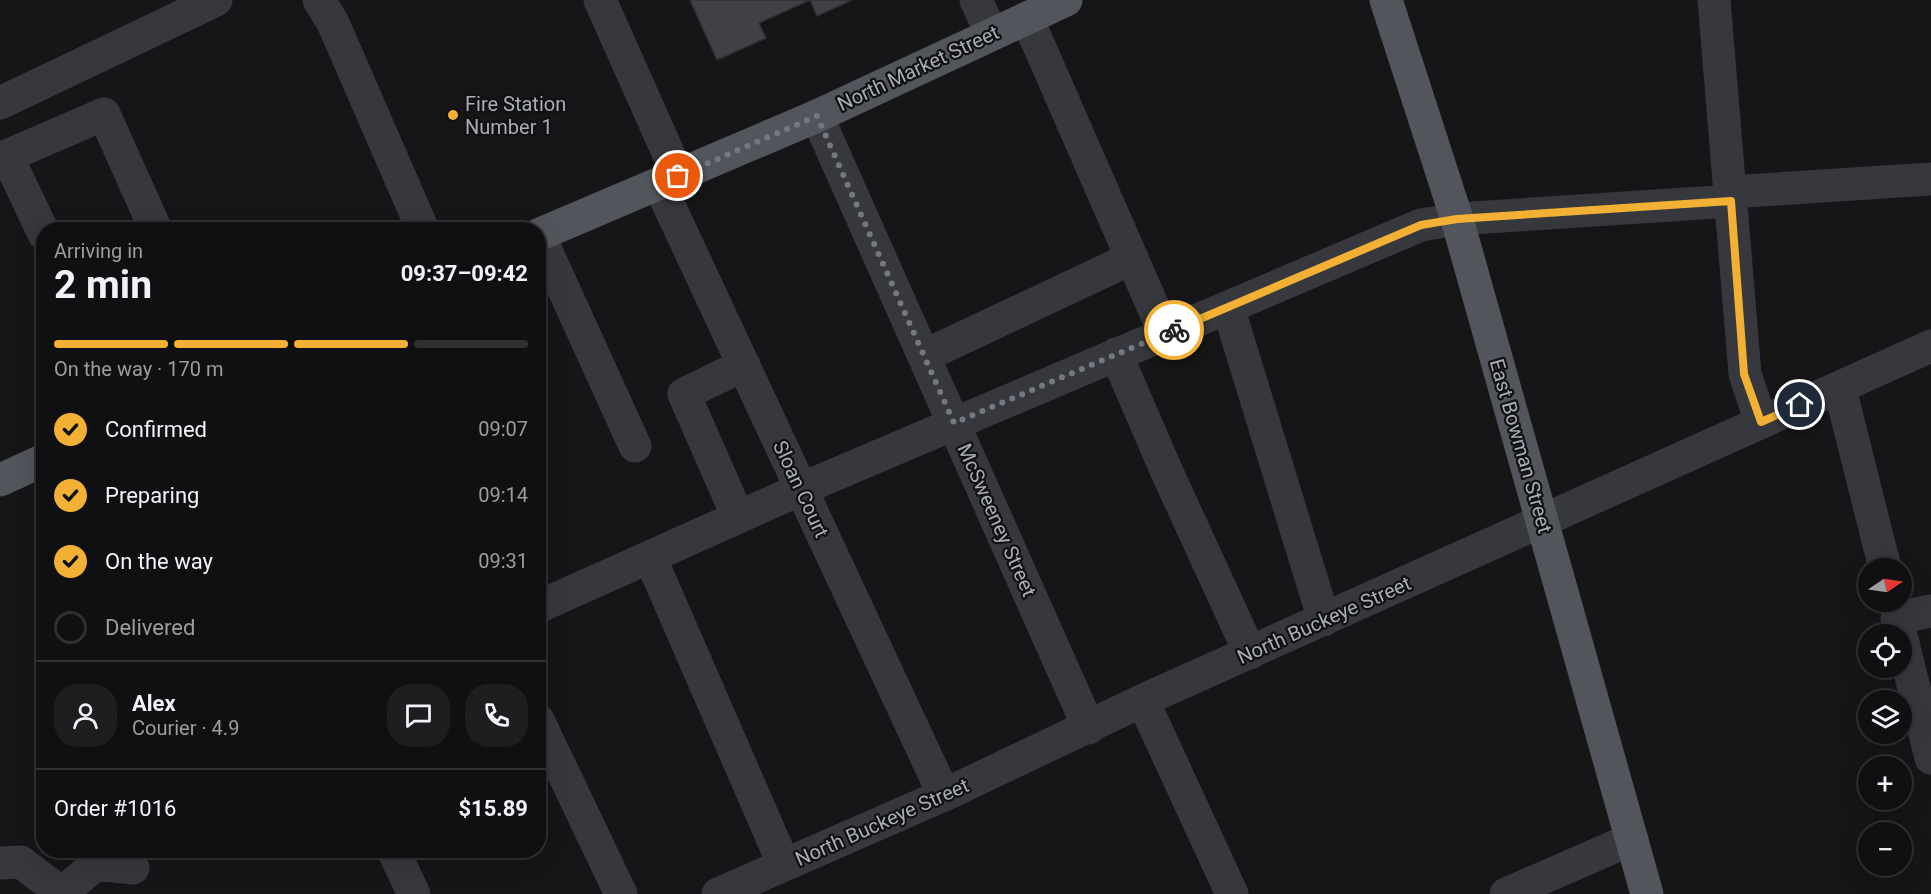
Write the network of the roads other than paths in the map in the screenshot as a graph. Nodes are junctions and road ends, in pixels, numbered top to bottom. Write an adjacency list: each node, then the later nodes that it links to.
1 (216, 0): 10 (street)
2 (320, 0): 18 (street)
3 (600, 0): 13 (street, Sloan Court)
4 (975, 0): 9 (street)
5 (1066, 0): 8 (main road, North Market Street)
6 (1386, 0): 15 (main road, East Bowman Street)
7 (1714, 0): 14 (street)
8 (1027, 18): 9 (main road, North Market Street); 21 (street)
9 (991, 33): 11 (main road, North Market Street)
10 (0, 103)
11 (817, 116): 13 (main road, North Market Street); 26 (street, McSweeney Street)
12 (1931, 179): 14 (street)
13 (668, 180): 19 (main road, North Market Street); 27 (street, Sloan Court)
14 (1731, 196): 15 (street); 29 (street)
15 (1457, 219): 22 (street); 36 (main road, East Bowman Street)
16 (38, 222): 17 (street)
17 (152, 222)
18 (420, 222)
19 (546, 232)
20 (546, 252): 31 (street)
21 (1132, 258): 23 (street); 26 (street)
22 (1228, 306): 23 (street); 41 (street)
23 (1166, 334): 25 (street)
24 (1931, 346): 28 (street, North Buckeye Street)
25 (1116, 354): 30 (street); 43 (street)
26 (924, 356): 30 (street, McSweeney Street)
27 (744, 365): 34 (street, Sloan Court); 35 (street)
28 (1839, 389): 29 (street, North Buckeye Street); 38 (street)
29 (1761, 422): 36 (street, North Buckeye Street)
30 (954, 423): 34 (street); 45 (street, McSweeney Street)
31 (635, 446)
32 (36, 464): 33 (main road)
33 (0, 480)
34 (801, 489): 35 (street); 48 (street, Sloan Court)
35 (738, 517): 37 (street)
36 (1543, 523): 41 (street, North Buckeye Street); 49 (main road, East Bowman Street)
37 (650, 557): 39 (street); 52 (street)
38 (1882, 558)
39 (546, 603)
40 (1931, 611): 42 (street)
41 (1324, 620): 43 (street, North Buckeye Street)
42 (1898, 623): 47 (street)
43 (1250, 653): 44 (street, North Buckeye Street)
44 (1143, 701): 45 (street, North Buckeye Street); 58 (street)
45 (1089, 728): 48 (street, North Buckeye Street)
46 (546, 737): 56 (street)
47 (1931, 758)
48 (944, 795): 52 (street, North Buckeye Street)
49 (1632, 839): 59 (street); 60 (main road, East Bowman Street)
50 (397, 858): 55 (street)
51 (0, 863): 54 (street)
52 (784, 865): 57 (street, North Buckeye Street)
53 (134, 871): 54 (street)
54 (62, 894)
55 (414, 894)
56 (621, 894)
57 (718, 894)
58 (1232, 894)
59 (1506, 894)
60 (1647, 894)

